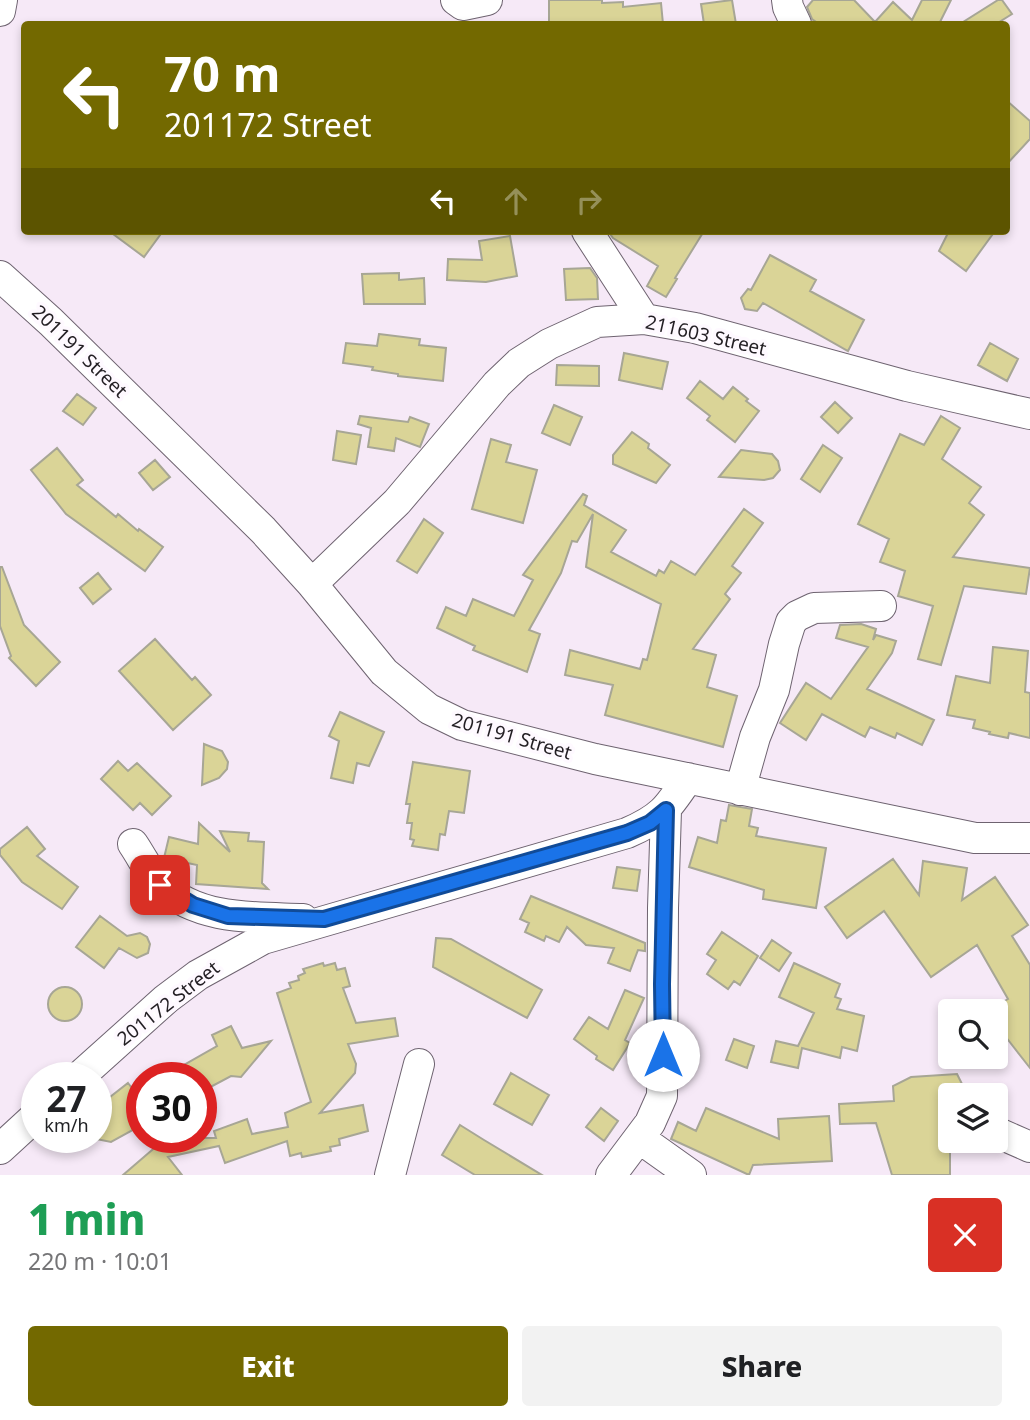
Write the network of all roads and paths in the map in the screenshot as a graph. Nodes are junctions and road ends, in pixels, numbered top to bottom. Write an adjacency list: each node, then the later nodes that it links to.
1 (2, 0): 5 (street)
2 (456, 0): 3 (street)
3 (487, 0)
4 (787, 0): 6 (street)
5 (0, 11)
6 (794, 21)
7 (590, 235): 9 (street)
8 (0, 276): 11 (street, 201191 Street)
9 (644, 319): 10 (street, 211603 Street); 11 (street, 211603 Street)
10 (1030, 414)
11 (312, 584): 13 (street, 201191 Street)
12 (881, 606): 14 (street)
13 (688, 778): 14 (street, 201191 Street); 15 (street, 201172 Street)
14 (740, 790): 16 (street, 201191 Street)
15 (666, 810): 18 (street, 201172 Street); 23 (street)
16 (1030, 838)
17 (134, 844): 18 (street)
18 (324, 919): 19 (street, 201172 Street)
19 (96, 1062)
20 (419, 1064): 26 (street)
21 (21, 1130): 25 (street)
22 (1008, 1137): 24 (street)
23 (639, 1139): 27 (street); 28 (street)
24 (1030, 1147)
25 (0, 1149)
26 (390, 1175)
27 (611, 1175)
28 (691, 1175)

